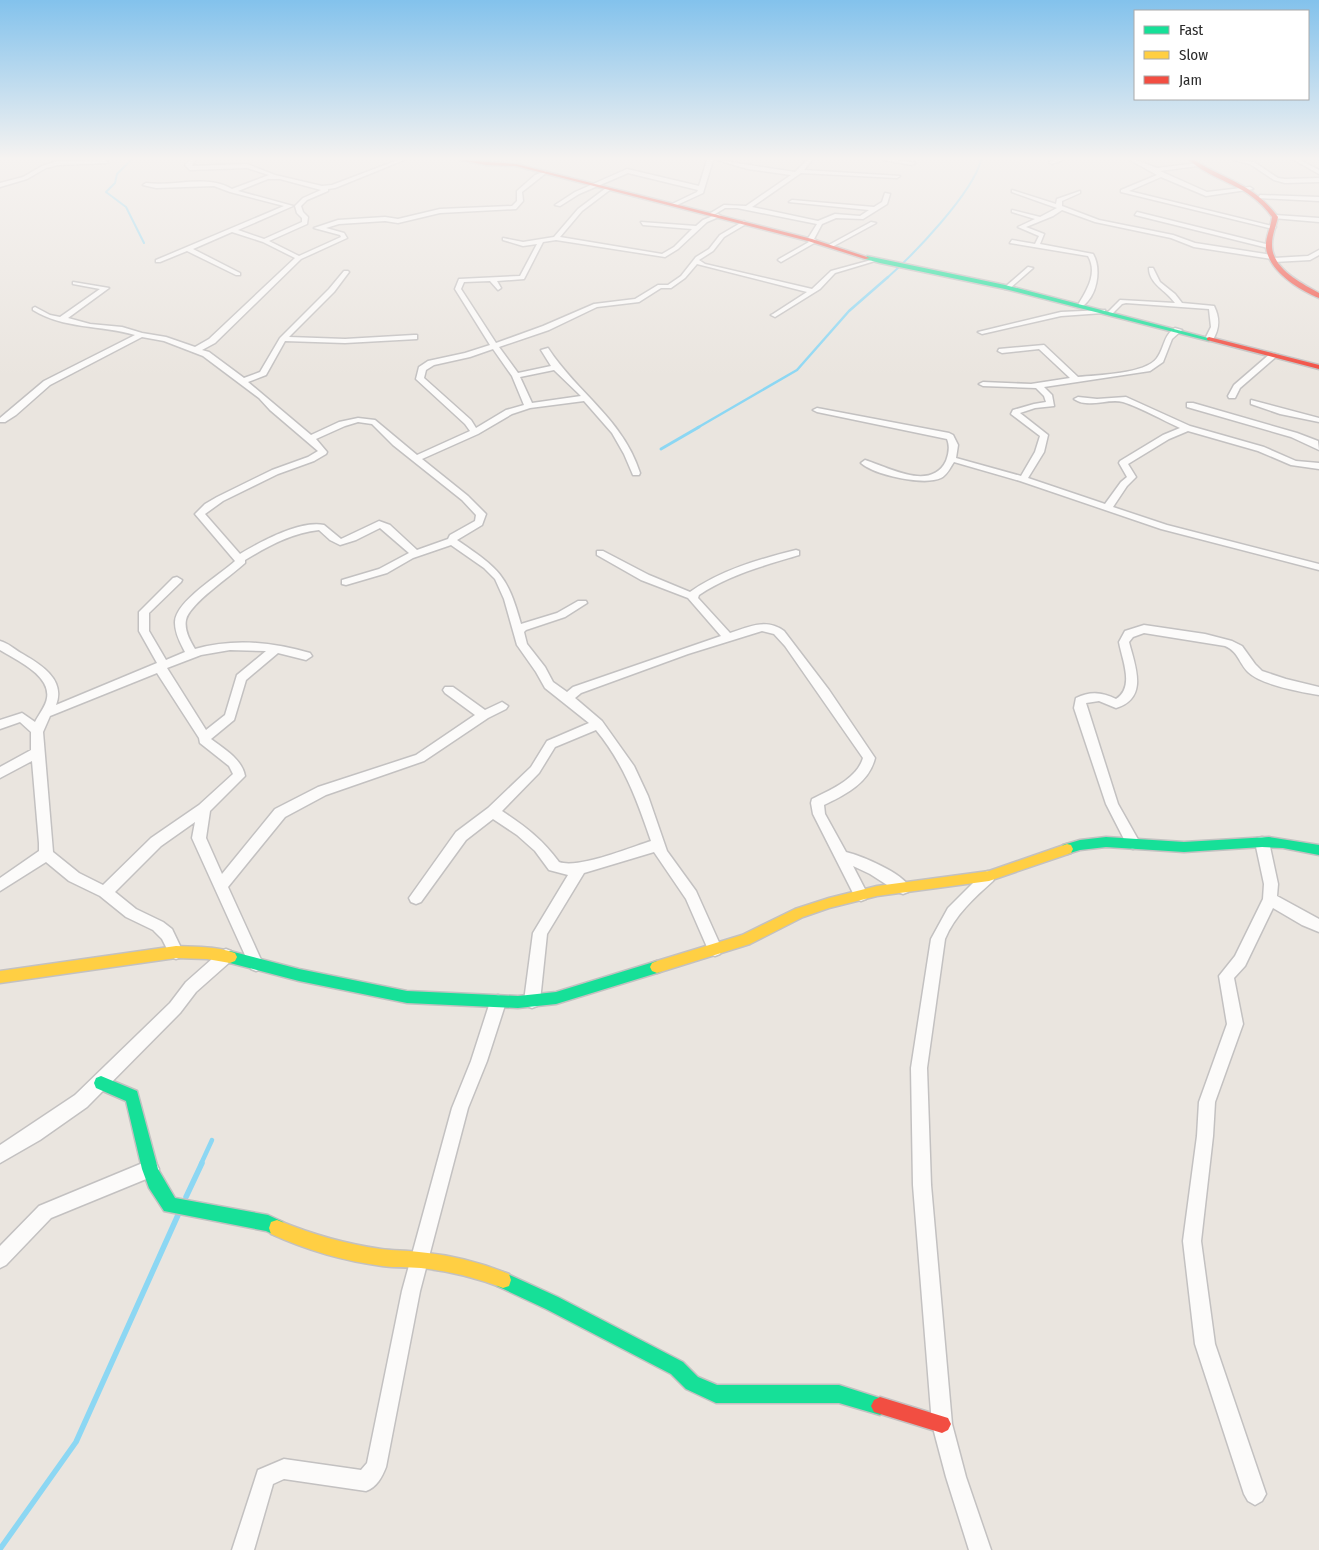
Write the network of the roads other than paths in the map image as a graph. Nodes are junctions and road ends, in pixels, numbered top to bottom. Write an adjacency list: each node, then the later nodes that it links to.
1 (227, 232): 23 (street)
2 (239, 232): 18 (street)
3 (282, 232): 18 (street)
4 (334, 232): 26 (street)
5 (561, 232): 15 (street)
6 (693, 232): 15 (street)
7 (728, 232): 30 (street)
8 (781, 232): 17 (street)
9 (816, 232): 17 (street)
10 (856, 232): 21 (street)
11 (1035, 232): 22 (street)
12 (1151, 232): 25 (street)
13 (1197, 232): 25 (street)
14 (1273, 232): 25 (street)
15 (556, 238): 19 (street)
16 (505, 239): 19 (street)
17 (812, 240): 21 (street); 27 (street)
18 (265, 241): 26 (street)
19 (541, 241): 35 (street)
20 (1012, 242): 22 (street)
21 (830, 246): 28 (street)
22 (1036, 247): 42 (street)
23 (188, 249): 29 (street); 34 (street)
24 (1319, 252): 25 (street)
25 (1271, 255): 40 (street)
26 (298, 258): 54 (street)
27 (781, 260)
28 (872, 260): 38 (street); 39 (street)
29 (158, 261)
30 (696, 261): 39 (street); 53 (street)
31 (1030, 268): 38 (street)
32 (1151, 269): 41 (street)
33 (346, 272): 51 (street)
34 (238, 274)
35 (492, 279): 37 (street); 53 (street)
36 (75, 283): 46 (street)
37 (498, 288)
38 (1007, 288): 42 (street)
39 (813, 291): 45 (street)
40 (1319, 296)
41 (1180, 305): 44 (street); 52 (street)
42 (1081, 306): 44 (street)
43 (35, 309): 46 (street)
44 (1106, 312): 47 (street); 48 (street)
45 (775, 316)
46 (61, 319): 49 (street)
47 (1178, 330): 52 (street); 61 (street)
48 (982, 332)
49 (142, 336): 54 (street); 73 (street)
50 (414, 337): 51 (street)
51 (284, 339): 62 (street)
52 (1209, 339): 57 (street)
53 (494, 346): 60 (street); 75 (street)
54 (196, 350): 62 (street)
55 (545, 350): 58 (street)
56 (1002, 351): 61 (street)
57 (1274, 355): 59 (street); 65 (street)
58 (556, 367): 60 (street); 66 (street)
59 (1319, 367)
60 (516, 376): 70 (street)
61 (1079, 380): 64 (street)
62 (242, 382): 76 (street)
63 (983, 384): 64 (street)
64 (1038, 385): 83 (street)
65 (1232, 396)
66 (586, 398): 70 (street); 82 (street)
67 (1078, 399): 74 (street)
68 (1254, 402): 72 (street)
69 (1190, 405): 77 (street)
70 (529, 406): 75 (street)
71 (817, 410): 79 (street)
72 (1319, 420)
73 (1, 421)
74 (1187, 428): 81 (street); 84 (street)
75 (475, 432): 78 (street)
76 (309, 439): 78 (street); 89 (street)
77 (1319, 447)
78 (415, 459): 85 (street)
79 (951, 459): 80 (street); 83 (street)
80 (865, 463)
81 (1319, 466)
82 (636, 474)
83 (1023, 479): 84 (street)
84 (1108, 507): 90 (street)
85 (452, 541): 88 (street); 95 (street)
86 (600, 553): 93 (street)
87 (796, 553): 93 (street)
88 (415, 554): 89 (street); 92 (street)
89 (239, 559): 99 (street)
90 (1319, 567)
91 (177, 580): 101 (street)
92 (346, 582)
93 (693, 596): 96 (street)
94 (582, 603): 95 (street)
95 (518, 633): 104 (street)
96 (729, 638): 104 (street); 121 (street)
97 (0, 645): 106 (street)
98 (276, 649): 99 (street); 100 (street); 111 (street)
99 (192, 655): 101 (street)
100 (306, 656)
101 (161, 666): 106 (street); 111 (street)
102 (449, 690): 107 (street)
103 (1319, 691): 117 (street)
104 (568, 698): 108 (street)
105 (502, 706): 107 (street)
106 (47, 713): 110 (street)
107 (484, 714): 125 (street)
108 (598, 724): 115 (street); 118 (street)
109 (0, 725): 110 (street)
110 (37, 731): 112 (street)
111 (205, 738): 114 (street)
112 (37, 753): 113 (street); 120 (street)
113 (0, 773)
114 (204, 809): 125 (street); 127 (street)
115 (493, 812): 122 (street); 129 (street)
116 (1262, 842): 117 (street); 119 (street); 130 (street)
117 (1133, 843): 123 (street)
118 (657, 845): 122 (street); 132 (street)
119 (1319, 850)
120 (46, 854): 124 (street); 127 (street)
121 (842, 857): 126 (street); 128 (street)
122 (579, 868): 139 (street)
123 (989, 876): 126 (street); 146 (street)
124 (0, 885)
125 (221, 885): 136 (street)
126 (903, 888): 128 (street)
127 (105, 892): 133 (street)
128 (861, 896): 132 (street)
129 (416, 898)
130 (1270, 899): 131 (street); 147 (street)
131 (1319, 926)
132 (715, 949): 139 (street)
133 (176, 952): 134 (street); 137 (street)
134 (207, 953): 135 (street); 138 (street)
135 (226, 956): 136 (street); 138 (street)
136 (256, 964): 140 (street)
137 (0, 977)
138 (191, 988): 141 (street)
139 (532, 1001): 140 (street)
140 (498, 1002): 145 (street)
141 (100, 1083): 142 (street); 143 (street)
142 (0, 1155)
143 (150, 1169): 144 (street); 145 (street)
144 (0, 1259)
145 (420, 1262): 146 (street); 148 (street)
146 (942, 1424): 149 (street)
147 (1255, 1494)
148 (243, 1550)
149 (980, 1550)

